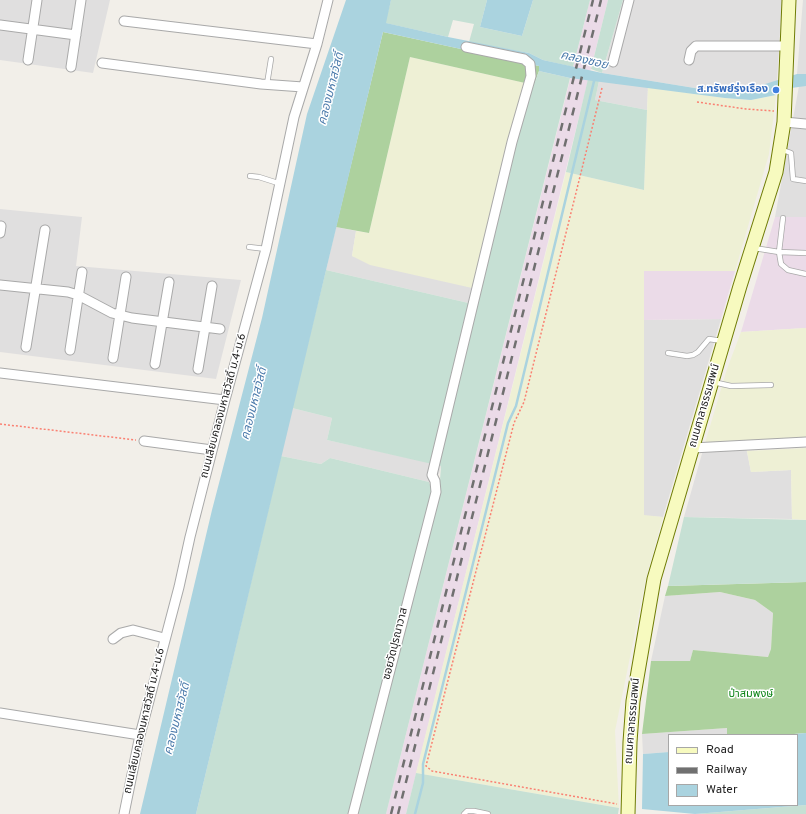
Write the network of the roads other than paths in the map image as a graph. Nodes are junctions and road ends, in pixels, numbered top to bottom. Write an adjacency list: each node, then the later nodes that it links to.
1 (37, 0): 8 (street)
2 (81, 0): 9 (street)
3 (328, 0): 10 (street, ถนนเลียบคลองมหาสวัสดิ์ ม.4-ม.6)
4 (629, 0): 16 (street)
5 (790, 0): 11 (street, ถนนศาลาธรรมสพน์)
6 (124, 21): 10 (street)
7 (0, 25): 8 (street)
8 (32, 29): 9 (street); 14 (street)
9 (76, 35): 18 (street)
10 (317, 44): 20 (street, ถนนเลียบคลองมหาสวัสดิ์ ม.4-ม.6)
11 (787, 46): 15 (street); 21 (street, ถนนศาลาธรรมสพน์)
12 (466, 47): 67 (street, ซอยวัดปุรณาวาส)
13 (271, 59): 19 (lane)
14 (28, 60)
15 (689, 60)
16 (613, 62)
17 (102, 63): 19 (street)
18 (71, 67)
19 (267, 84): 20 (street)
20 (304, 87): 26 (street, ถนนเลียบคลองมหาสวัสดิ์ ม.4-ม.6)
21 (785, 117): 22 (street); 23 (street, ถนนศาลาธรรมสพน์)
22 (806, 124)
23 (780, 149): 25 (lane); 30 (street, ถนนศาลาธรรมสพน์)
24 (250, 176): 26 (lane)
25 (806, 181)
26 (281, 184): 31 (street, ถนนเลียบคลองมหาสวัสดิ์ ม.4-ม.6)
27 (783, 218): 32 (lane)
28 (45, 230): 40 (street)
29 (249, 247): 31 (lane)
30 (752, 248): 32 (lane); 46 (street, ถนนศาลาธรรมสพน์)
31 (266, 250): 56 (street, ถนนเลียบคลองมหาสวัสดิ์ ม.4-ม.6)
32 (779, 252): 33 (lane); 35 (lane)
33 (806, 253)
34 (82, 272): 41 (street)
35 (806, 274)
36 (126, 277): 42 (street)
37 (169, 282): 43 (street)
38 (0, 285): 40 (street)
39 (212, 286): 44 (street)
40 (36, 288): 41 (street); 47 (street)
41 (78, 295): 42 (street); 48 (street)
42 (120, 315): 43 (street); 50 (street)
43 (162, 322): 44 (street); 51 (street)
44 (205, 327): 45 (street); 52 (street)
45 (220, 329)
46 (724, 341): 49 (lane); 54 (street, ถนนศาลาธรรมสพน์)
47 (26, 348)
48 (70, 350)
49 (668, 353)
50 (113, 358)
51 (155, 364)
52 (198, 369)
53 (0, 373): 56 (street)
54 (712, 382): 55 (lane); 59 (street, ถนนศาลาธรรมสพน์)
55 (771, 385)
56 (225, 400): 60 (street, ถนนเลียบคลองมหาสวัสดิ์ ม.4-ม.6)
57 (144, 441): 60 (street)
58 (806, 442): 59 (street)
59 (692, 448): 65 (street, ถนนศาลาธรรมสพน์)
60 (212, 450): 61 (street, ถนนเลียบคลองมหาสวัสดิ์ ม.4-ม.6)
61 (164, 638): 62 (street); 64 (street, ถนนเลียบคลองมหาสวัสดิ์ ม.4-ม.6)
62 (113, 639)
63 (0, 713): 64 (street)
64 (140, 735): 66 (street, ถนนเลียบคลองมหาสวัสดิ์ ม.4-ม.6)
65 (628, 810)
66 (124, 814)
67 (353, 814)
68 (464, 814): 69 (lane)
69 (488, 814)

